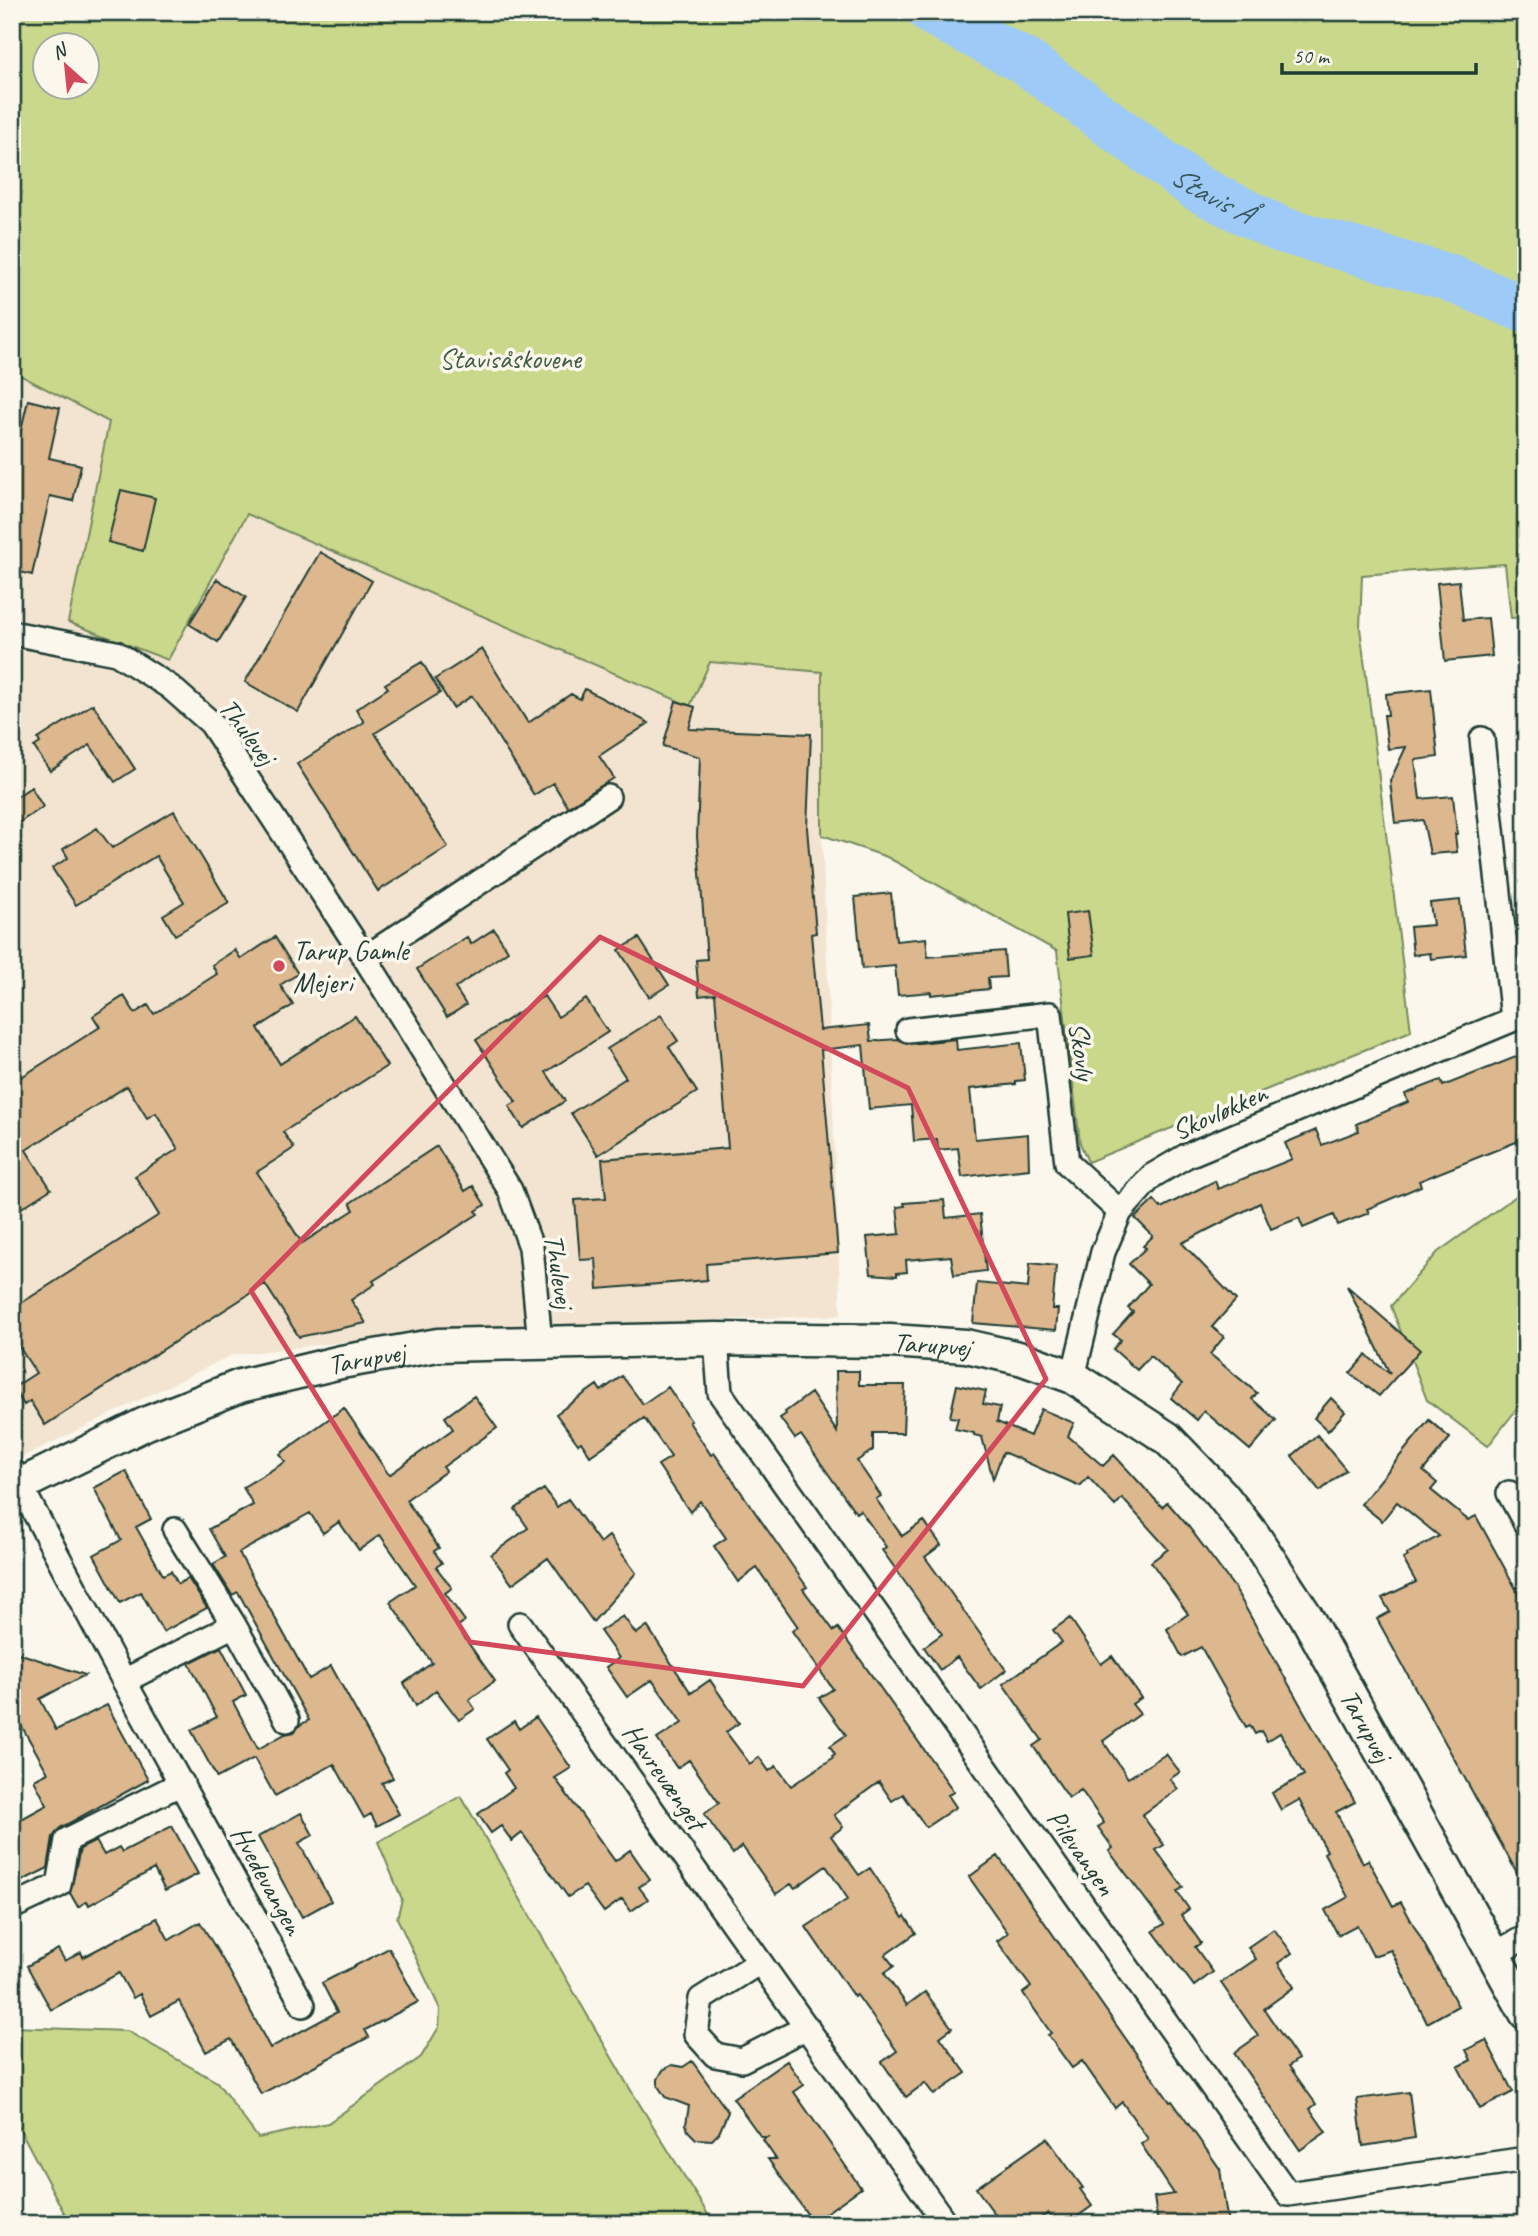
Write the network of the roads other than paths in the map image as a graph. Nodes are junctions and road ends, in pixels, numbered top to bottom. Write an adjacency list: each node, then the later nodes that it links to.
1 (12, 633): 4 (street, Thulevej)
2 (1482, 739): 5 (street, Skovløkken)
3 (608, 797): 4 (street)
4 (365, 958): 9 (street, Thulevej)
5 (1520, 1017): 7 (street, Skovløkken)
6 (908, 1030): 7 (street, Skovly)
7 (1120, 1212): 10 (street, Skovløkken)
8 (716, 1339): 9 (street, Tarupvej); 10 (street, Tarupvej); 27 (street, Pilevangen)
9 (540, 1343): 11 (street, Tarupvej)
10 (1073, 1377): 22 (street, Tarupvej)
11 (15, 1481): 17 (street, Hvedevangen)
12 (1509, 1493): 13 (street)
13 (1526, 1524)
14 (175, 1530): 16 (street)
15 (520, 1624): 23 (street, Havrevænget)
16 (234, 1625): 17 (street); 18 (street)
17 (124, 1681): 19 (street, Hvedevangen)
18 (286, 1720)
19 (182, 1783): 20 (street); 24 (street, Hvedevangen)
20 (12, 1907)
21 (1526, 1937): 22 (street)
22 (1494, 1954): 25 (street, Tarupvej)
23 (760, 1962): 26 (street, Havrevænget); 26 (street)
24 (303, 2005)
25 (1526, 2013)
26 (807, 2027): 28 (street, Havrevænget)
27 (1526, 2159)
28 (946, 2224)

